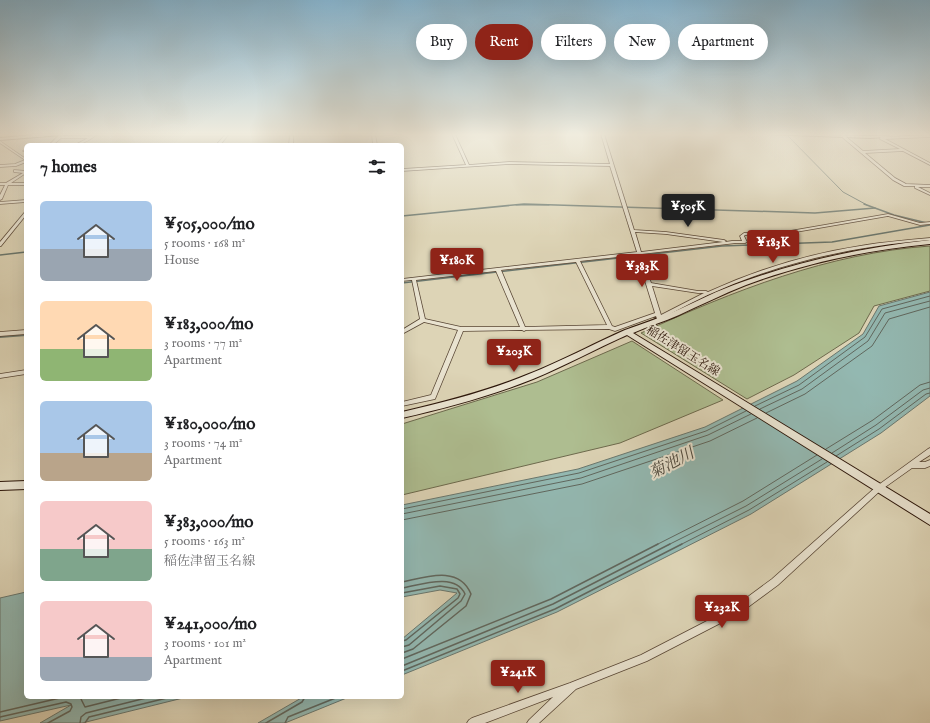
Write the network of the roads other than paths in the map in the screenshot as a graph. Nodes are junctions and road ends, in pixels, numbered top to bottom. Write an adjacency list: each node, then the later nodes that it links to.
1 (432, 168): 5 (street)
2 (612, 168): 20 (street)
3 (880, 168): 11 (street)
4 (24, 170): 6 (street)
5 (404, 170)
6 (15, 171)
7 (24, 173): 9 (street)
8 (0, 184): 9 (street)
9 (7, 184): 10 (street); 15 (street)
10 (24, 184)
11 (916, 186): 12 (street); 14 (street)
12 (930, 186)
13 (919, 193): 14 (street)
14 (929, 193)
15 (0, 199)
16 (24, 201): 17 (street)
17 (0, 204)
18 (24, 215): 24 (street)
19 (930, 223): 22 (street)
20 (633, 231): 22 (street); 25 (street)
21 (930, 239): 31 (street)
22 (736, 242): 25 (street)
23 (930, 242): 32 (main road)
24 (0, 244)
25 (640, 254): 26 (street); 30 (street)
26 (578, 262): 27 (street); 34 (street)
27 (499, 271): 29 (street); 36 (street)
28 (404, 280): 29 (street)
29 (414, 281): 33 (street)
30 (649, 284): 31 (street); 32 (street)
31 (711, 292): 32 (street)
32 (658, 317): 34 (street); 39 (main road)
33 (423, 320): 35 (street); 37 (street)
34 (610, 327): 36 (street)
35 (461, 329): 36 (street); 43 (street)
36 (524, 329)
37 (404, 331)
38 (24, 332): 40 (street)
39 (627, 332): 44 (main road, 稲佐津留玉名線); 50 (main road, 稲佐津留玉名線)
40 (0, 334)
41 (24, 372): 42 (street)
42 (0, 376)
43 (404, 404)
44 (404, 415)
45 (930, 451): 47 (street)
46 (930, 463): 47 (street)
47 (911, 465): 50 (street)
48 (24, 485): 49 (main road)
49 (0, 486)
50 (875, 486): 51 (main road, 稲佐津留玉名線); 52 (street)
51 (930, 520)
52 (573, 686): 53 (street); 54 (street)
53 (472, 723)
54 (532, 723)

